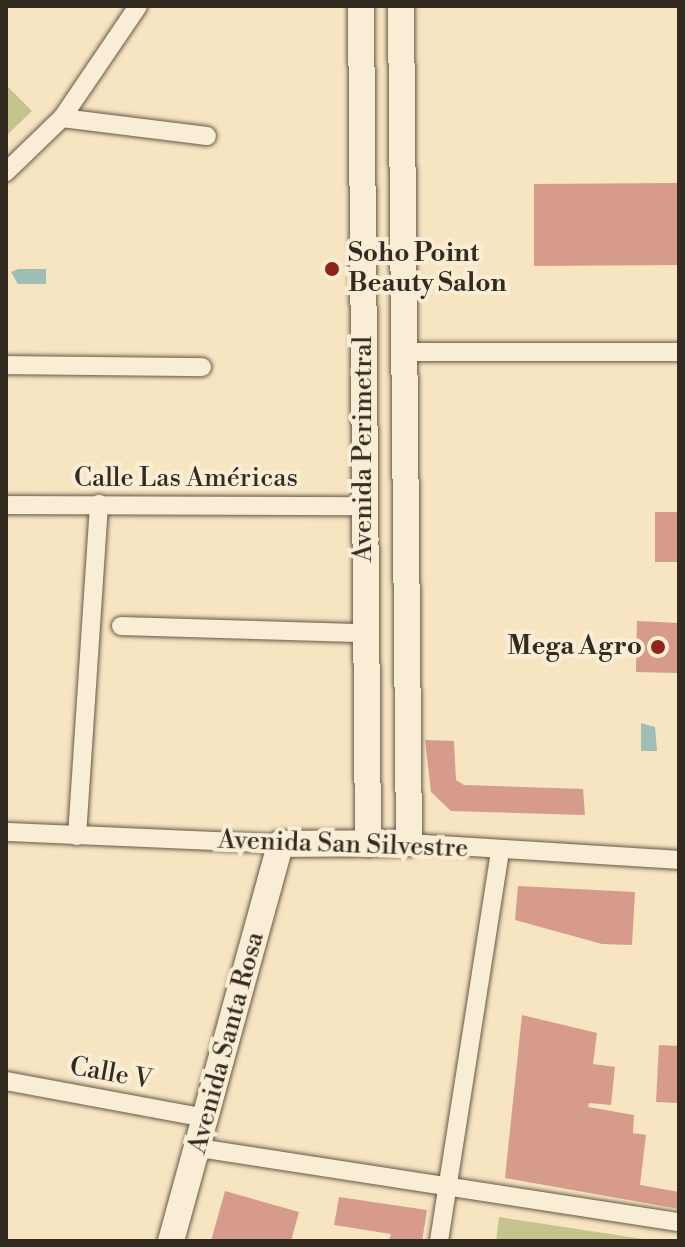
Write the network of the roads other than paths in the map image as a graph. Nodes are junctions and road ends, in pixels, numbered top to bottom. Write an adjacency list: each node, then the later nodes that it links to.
1 (138, 6): 4 (street)
2 (361, 6): 12 (street, Avenida Perimetral)
3 (401, 6): 7 (street, Avenida Perimetral)
4 (62, 118): 5 (street); 6 (street)
5 (207, 136)
6 (6, 172)
7 (405, 352): 8 (street); 11 (street, Avenida Perimetral)
8 (679, 352)
9 (6, 365): 10 (street)
10 (202, 367)
11 (405, 427): 12 (street); 20 (street, Avenida Perimetral)
12 (365, 428): 15 (street, Avenida Perimetral)
13 (99, 504): 14 (street, Calle Las Américas); 15 (street, Calle Las Américas); 19 (street)
14 (6, 505)
15 (366, 506): 17 (street, Avenida Perimetral)
16 (121, 626): 17 (street)
17 (364, 633): 22 (street, Avenida Perimetral)
18 (6, 832): 19 (street, Avenida San Silvestre)
19 (77, 836): 21 (street, Avenida San Silvestre)
20 (409, 843): 22 (street, Avenida San Silvestre); 23 (street, Avenida San Silvestre)
21 (280, 844): 22 (street, Avenida San Silvestre); 26 (street, Avenida Santa Rosa)
22 (368, 844)
23 (500, 850): 24 (street, Avenida San Silvestre); 28 (street)
24 (679, 860)
25 (6, 1081): 26 (street, Calle V)
26 (206, 1118): 27 (street, Avenida Santa Rosa)
27 (199, 1148): 28 (street); 30 (street, Avenida Santa Rosa)
28 (445, 1188): 29 (street); 31 (street)
29 (679, 1222)
30 (171, 1241)
31 (439, 1241)

